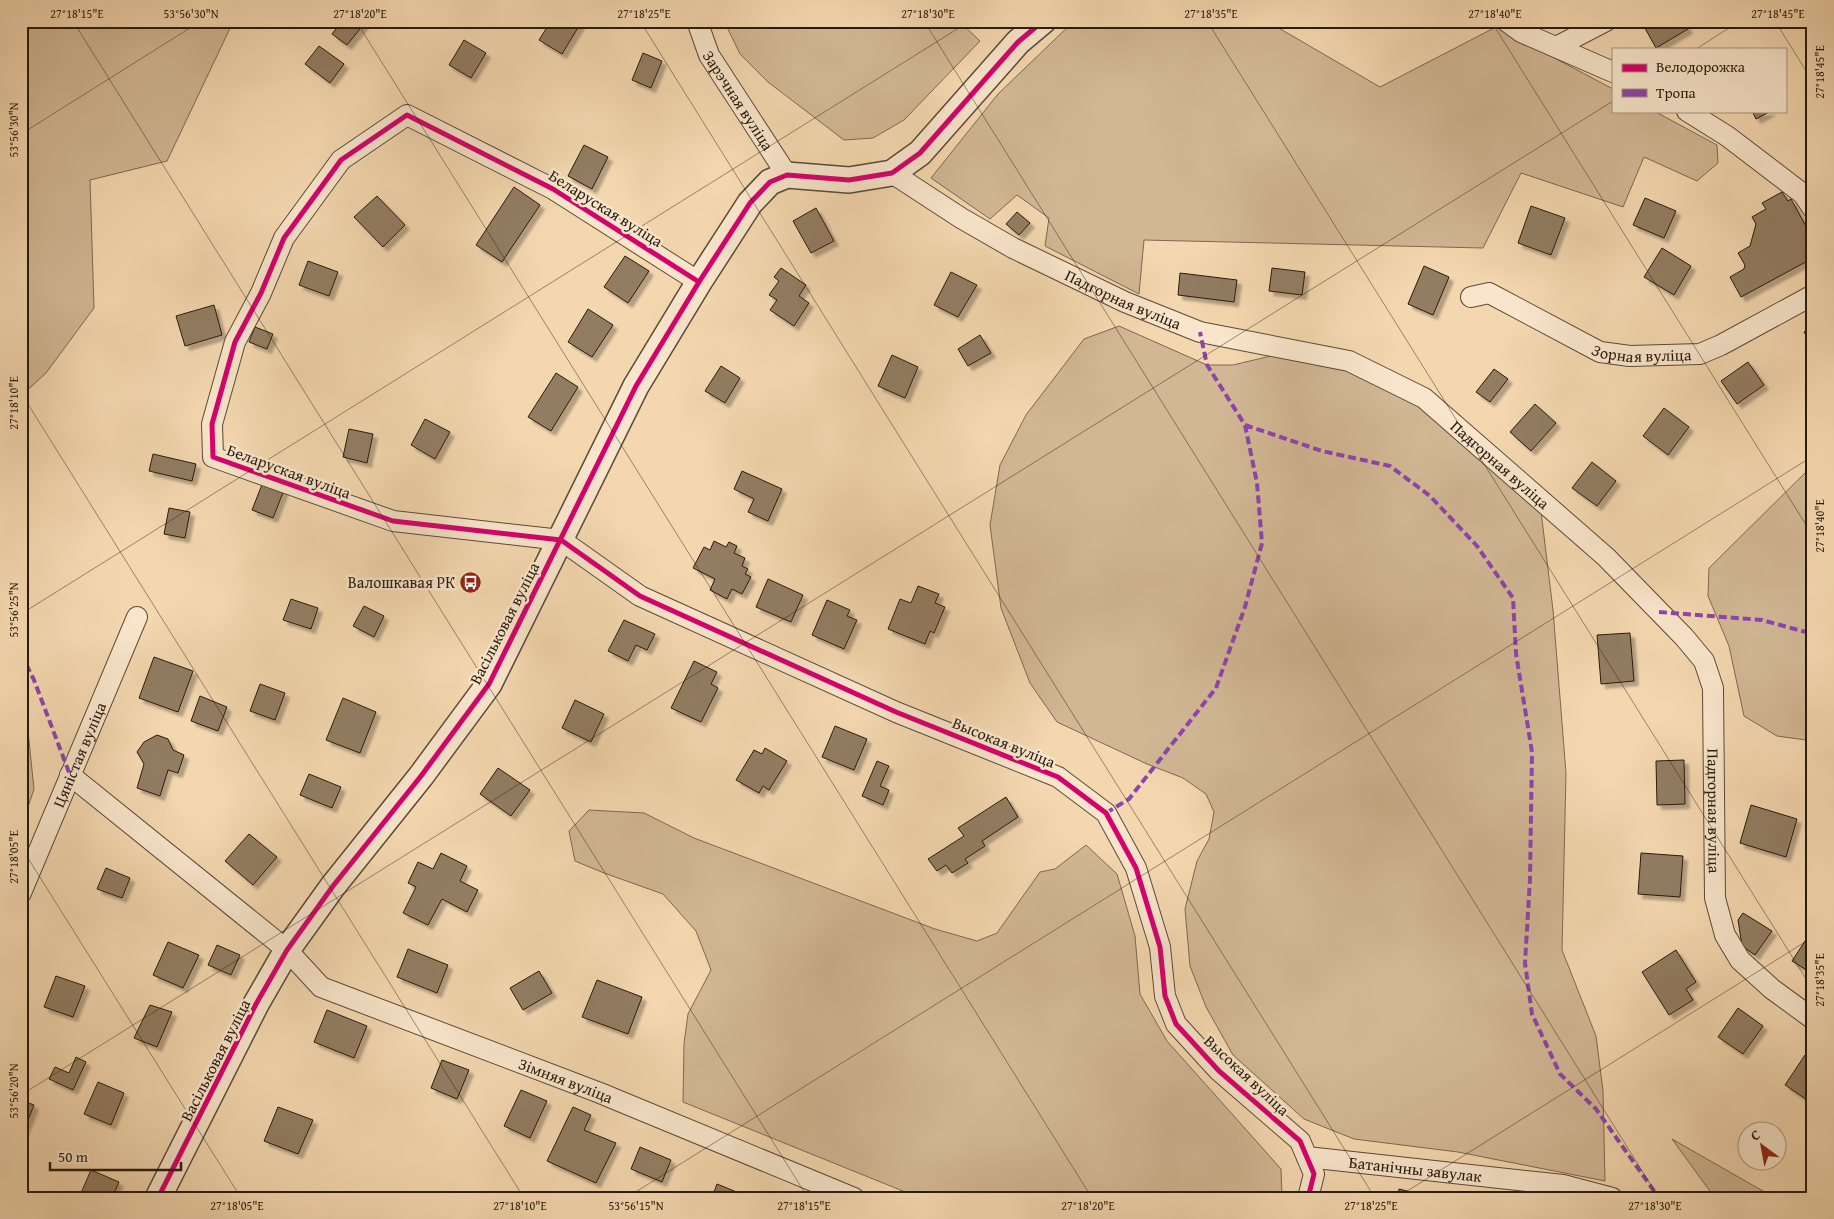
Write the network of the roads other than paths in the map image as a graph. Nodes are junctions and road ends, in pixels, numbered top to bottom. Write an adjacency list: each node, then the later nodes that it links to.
1 (697, 21): 9 (street, Зарэчная вуліца)
2 (1044, 21): 8 (street)
3 (1506, 21): 5 (street)
4 (1606, 21): 5 (street)
5 (1556, 47): 6 (street)
6 (1612, 72)
7 (1688, 112): 10 (street)
8 (892, 173): 9 (street); 19 (street, Падгорная вуліца)
9 (797, 175): 11 (street, Васільковая вуліца)
10 (1813, 209)
11 (699, 282): 14 (street, Васільковая вуліца); 14 (street, Беларуская вуліца)
12 (1813, 295): 13 (street, Зорная вуліца)
13 (1471, 297)
14 (560, 540): 18 (street, Васільковая вуліца); 20 (street, Высокая вуліца)
15 (137, 616): 16 (street, Цяністая вуліца)
16 (70, 775): 17 (street, Цяністая вуліца); 18 (street, Зімняя вуліца)
17 (21, 892)
18 (287, 950): 21 (street, Васільковая вуліца); 22 (street, Зімняя вуліца)
19 (1813, 1019)
20 (1307, 1157): 23 (street, Высокая вуліца); 24 (street, Батанічны завулак)
21 (158, 1198)
22 (854, 1198)
23 (1308, 1198)
24 (1612, 1198)

